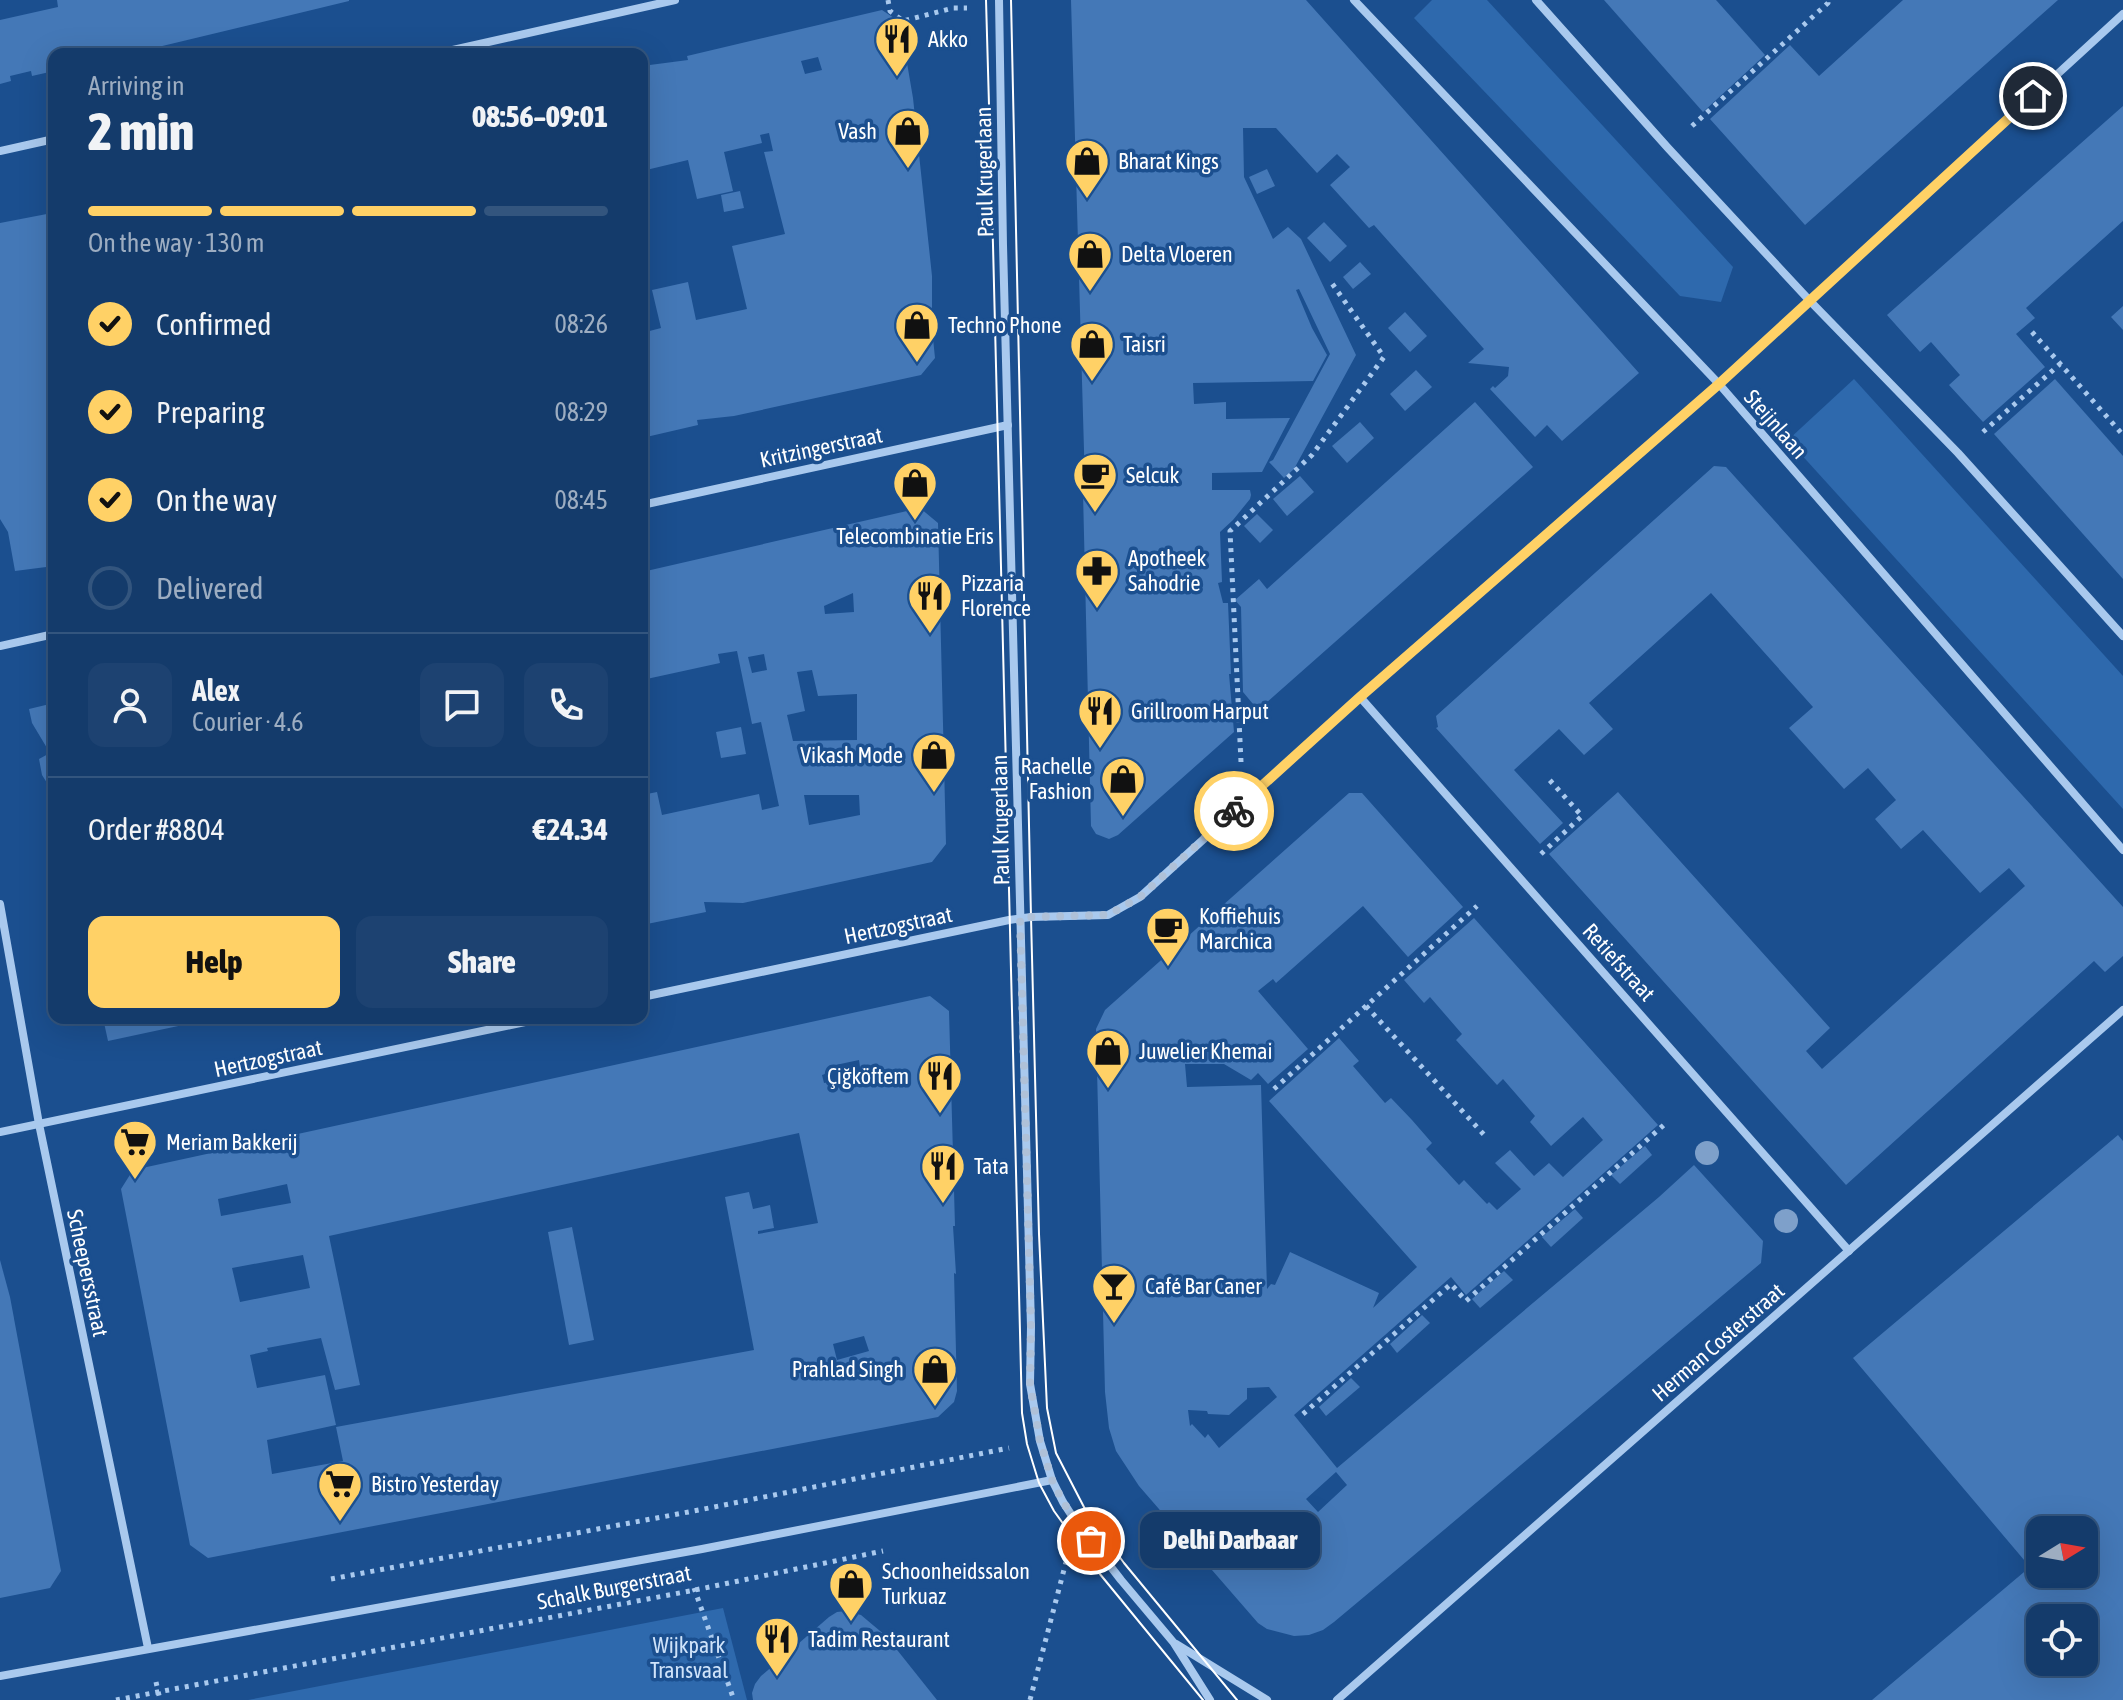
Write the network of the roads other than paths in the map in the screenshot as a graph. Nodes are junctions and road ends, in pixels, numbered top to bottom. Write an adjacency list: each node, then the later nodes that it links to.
1 (675, 0): 6 (street)
2 (1354, 0): 10 (street, Steijnlaan)
3 (1536, 0): 9 (street)
4 (999, 2): 11 (street, Paul Krugerlaan)
5 (2123, 14): 9 (street, Hertzogstraat)
6 (462, 48)
7 (48, 140): 8 (street)
8 (0, 151)
9 (1810, 301): 10 (street, Hertzogstraat); 14 (street)
10 (1719, 384): 16 (street, Hertzogstraat); 17 (street, Steijnlaan)
11 (1008, 425): 12 (street, Kritzingerstraat); 19 (street, Paul Krugerlaan)
12 (648, 504)
13 (48, 635): 15 (street)
14 (2123, 636)
15 (0, 646)
16 (1360, 697): 19 (street, Hertzogstraat); 25 (street, Retiefstraat)
17 (2123, 850)
18 (0, 904): 23 (street, Scheepersstraat)
19 (1020, 919): 20 (street, Hertzogstraat); 26 (street, Paul Krugerlaan)
20 (648, 996)
21 (2123, 1010): 25 (street, Herman Costerstraat)
22 (515, 1024): 23 (street, Hertzogstraat)
23 (39, 1124): 24 (street, Hertzogstraat); 28 (street, Scheepersstraat)
24 (0, 1132)
25 (1849, 1251): 32 (street, Herman Costerstraat)
26 (1052, 1480): 27 (street, Paul Krugerlaan); 28 (street, Schalk Burgerstraat)
27 (1174, 1643): 30 (street, Paul Krugerlaan); 31 (street, Paul Krugerlaan)
28 (148, 1648): 29 (street, Schalk Burgerstraat)
29 (0, 1676)
30 (1210, 1700)
31 (1267, 1700)
32 (1337, 1700)

